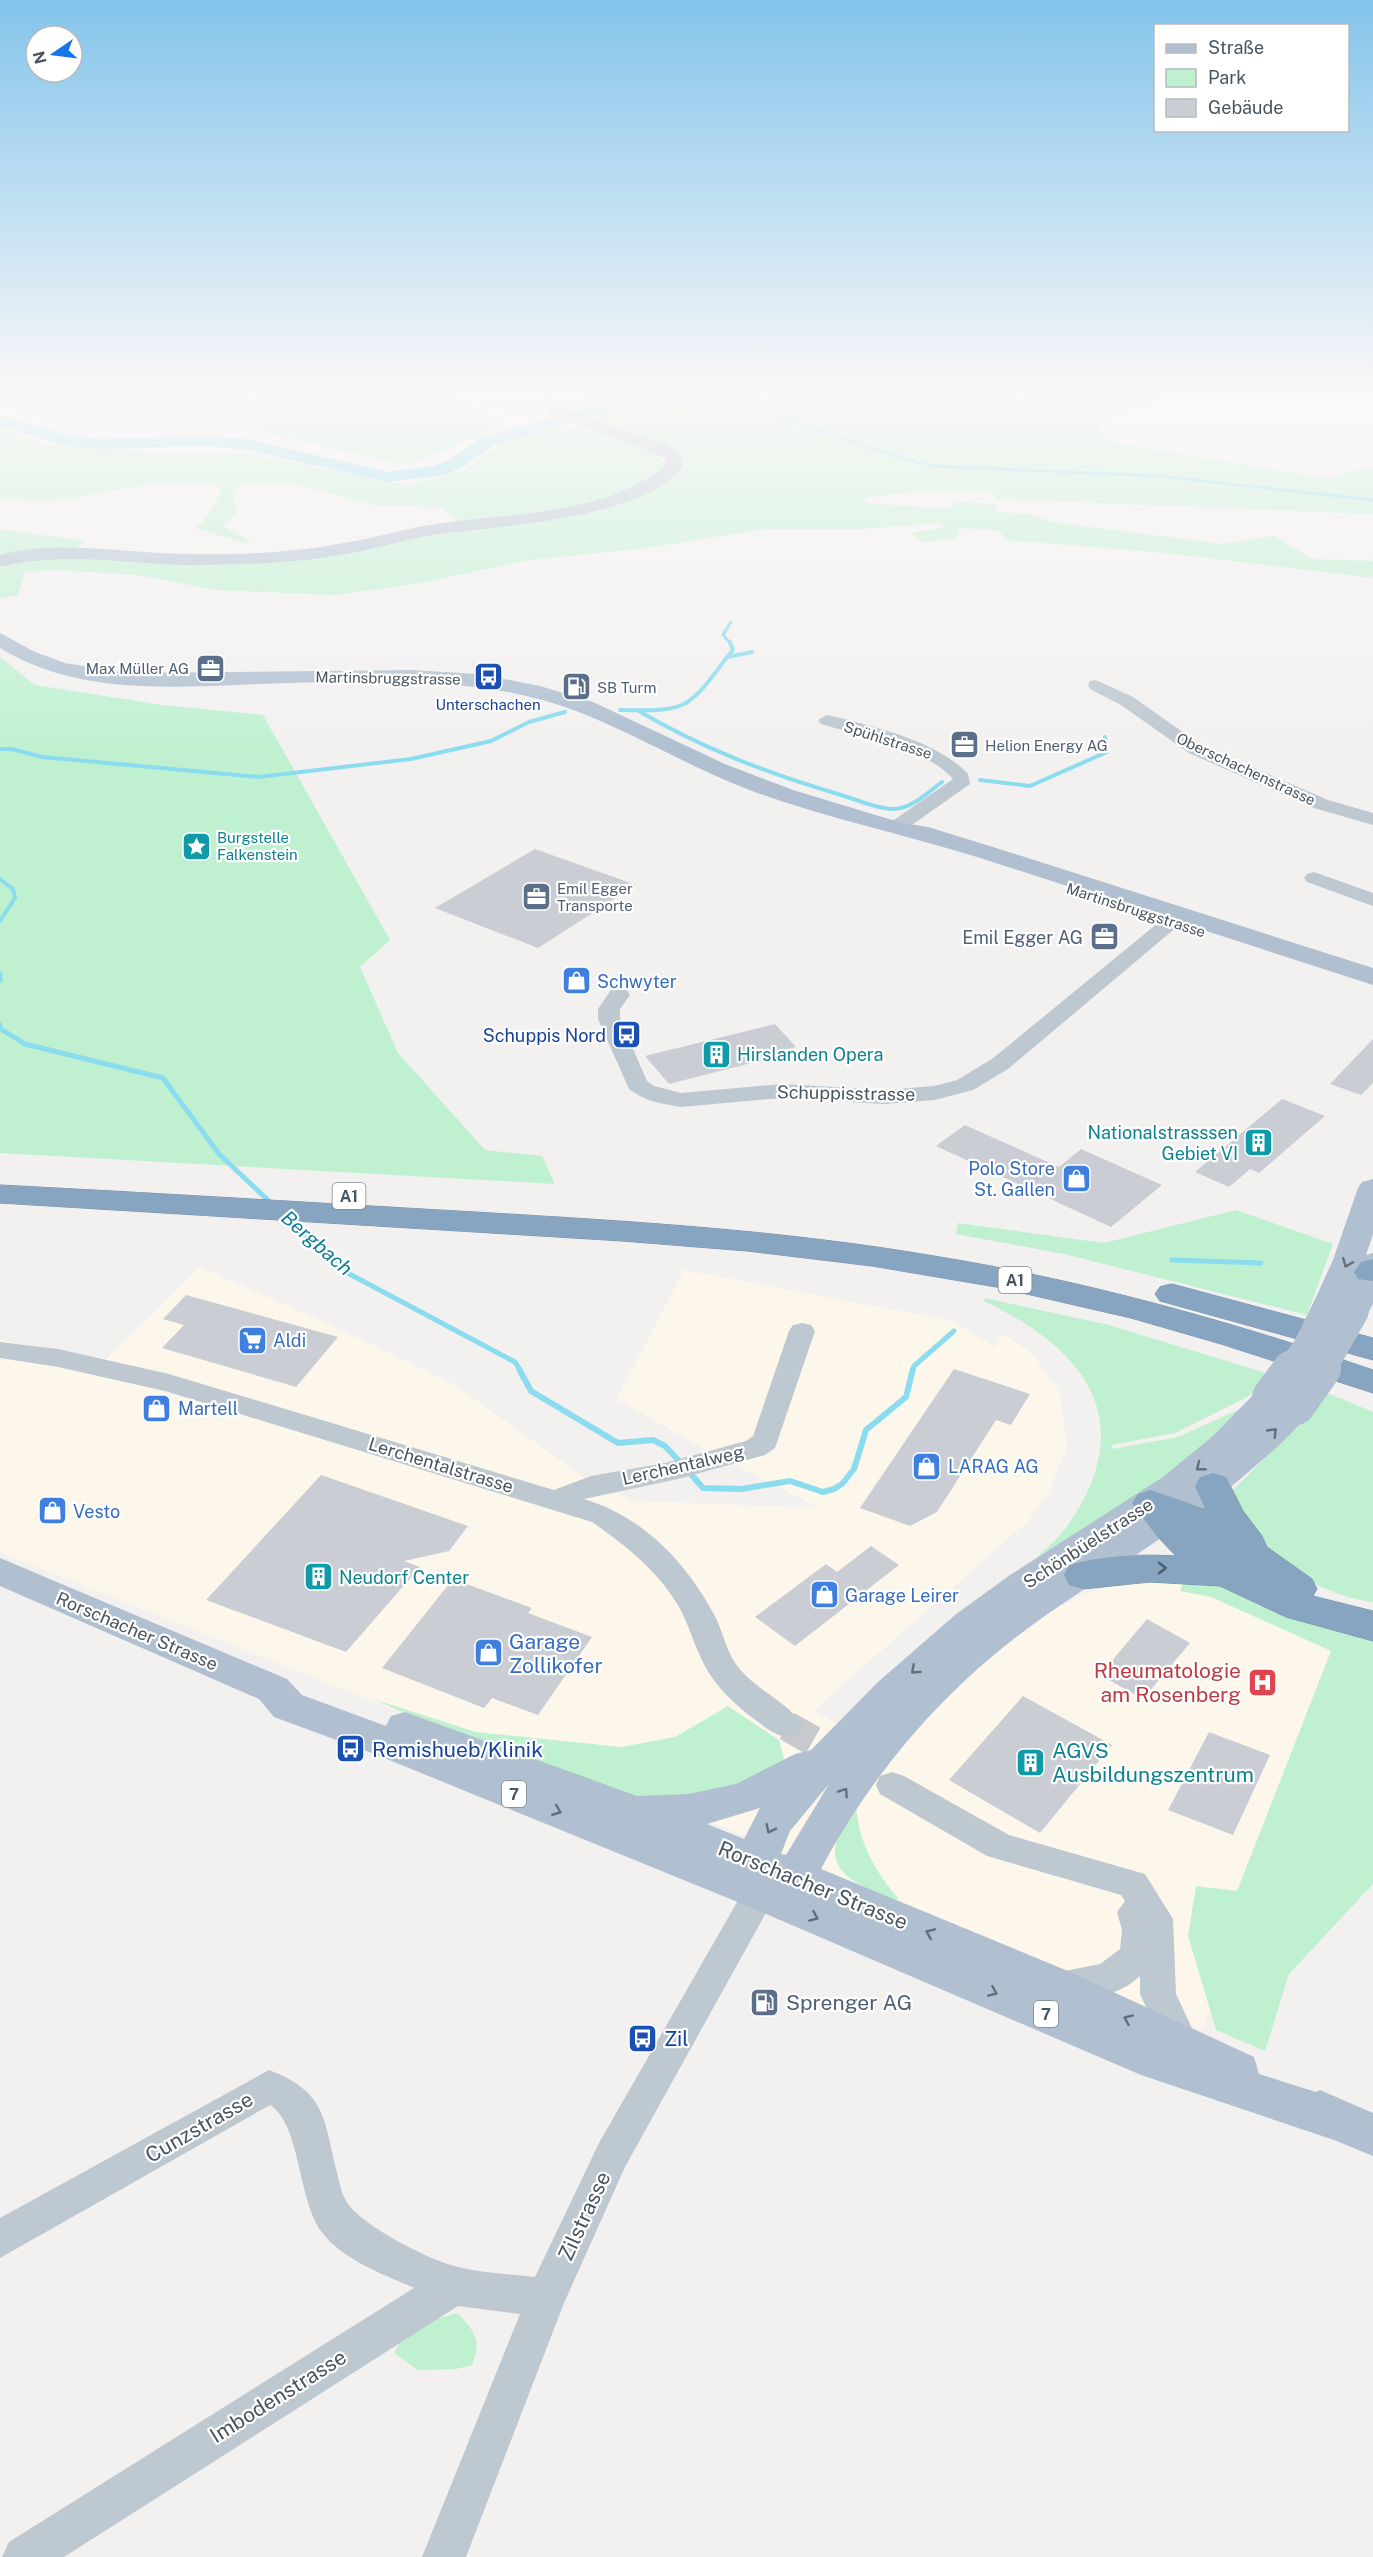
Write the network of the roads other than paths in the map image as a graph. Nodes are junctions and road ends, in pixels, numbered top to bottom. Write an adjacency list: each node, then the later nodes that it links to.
1 (552, 513): 2 (main road)
2 (0, 561)
3 (0, 639): 7 (main road, Martinsbruggstrasse)
4 (1096, 685): 6 (street, Oberschachenstrasse)
5 (827, 720): 7 (street, Spühlstrasse)
6 (1373, 819)
7 (897, 829): 10 (main road, Martinsbruggstrasse)
8 (1314, 878): 9 (street)
9 (1373, 900)
10 (1173, 918): 11 (main road, Martinsbruggstrasse); 12 (main road, Martinsbruggstrasse); 13 (street, Schuppisstrasse)
11 (1373, 977)
12 (1373, 987)
13 (619, 995)
14 (0, 1176): 19 (highway, A1)
15 (1373, 1188): 20 (main road, Schönbüelstrasse, one-way to 20)
16 (0, 1194): 17 (highway, A1)
17 (645, 1233): 25 (highway, A1); 26 (highway, A1)
18 (1372, 1268): 20 (main road, Schönbüelstrasse)
19 (1213, 1304): 22 (highway, A1); 24 (highway, A1)
20 (1341, 1308): 27 (main road, Schönbüelstrasse, bridge)
21 (802, 1330): 29 (street, Lerchentalweg)
22 (1373, 1349)
23 (0, 1350): 29 (street, Lerchentalstrasse)
24 (1373, 1363)
25 (1373, 1382)
26 (1373, 1401)
27 (1284, 1402): 28 (main road, Schönbüelstrasse, one-way to 27); 30 (main road, Schönbüelstrasse, one-way to 30)
28 (1213, 1486): 30 (main road, Schönbüelstrasse); 34 (highway)
29 (559, 1501): 38 (street, Lerchentalstrasse)
30 (1165, 1511): 32 (highway); 33 (main road, Schönbüelstrasse); 34 (highway); 39 (main road, Schönbüelstrasse, one-way to 39)
31 (0, 1572): 37 (main road, Rorschacher Strasse / 7)
32 (1227, 1572): 33 (highway, one-way to 32); 36 (highway)
33 (1083, 1575): 43 (main road, Schönbüelstrasse, one-way to 33)
34 (1302, 1592): 35 (highway)
35 (1373, 1612)
36 (1373, 1626)
37 (273, 1689): 41 (main road, Rorschacher Strasse / 7); 43 (main road, Rorschacher Strasse / 7, one-way to 43)
38 (787, 1726)
39 (838, 1747): 41 (main road); 43 (main road, Schönbüelstrasse, one-way to 43)
40 (892, 1785): 42 (street)
41 (619, 1806): 43 (main road, Rorschacher Strasse / 7)
42 (1103, 1874): 44 (street); 45 (street)
43 (770, 1879): 44 (main road, Rorschacher Strasse / 7, one-way to 43); 46 (main road, Rorschacher Strasse / 7, one-way to 46); 49 (street, Zilstrasse)
44 (1055, 1986): 45 (main road, Rorschacher Strasse / 7, one-way to 44)
45 (1181, 2043): 46 (main road, Rorschacher Strasse / 7)
46 (1355, 2128)
47 (0, 2239): 48 (street, Cunzstrasse)
48 (454, 2286): 49 (street); 50 (street, Imbodenstrasse)
49 (546, 2298): 51 (street, Zilstrasse)
50 (24, 2557)
51 (444, 2557)

